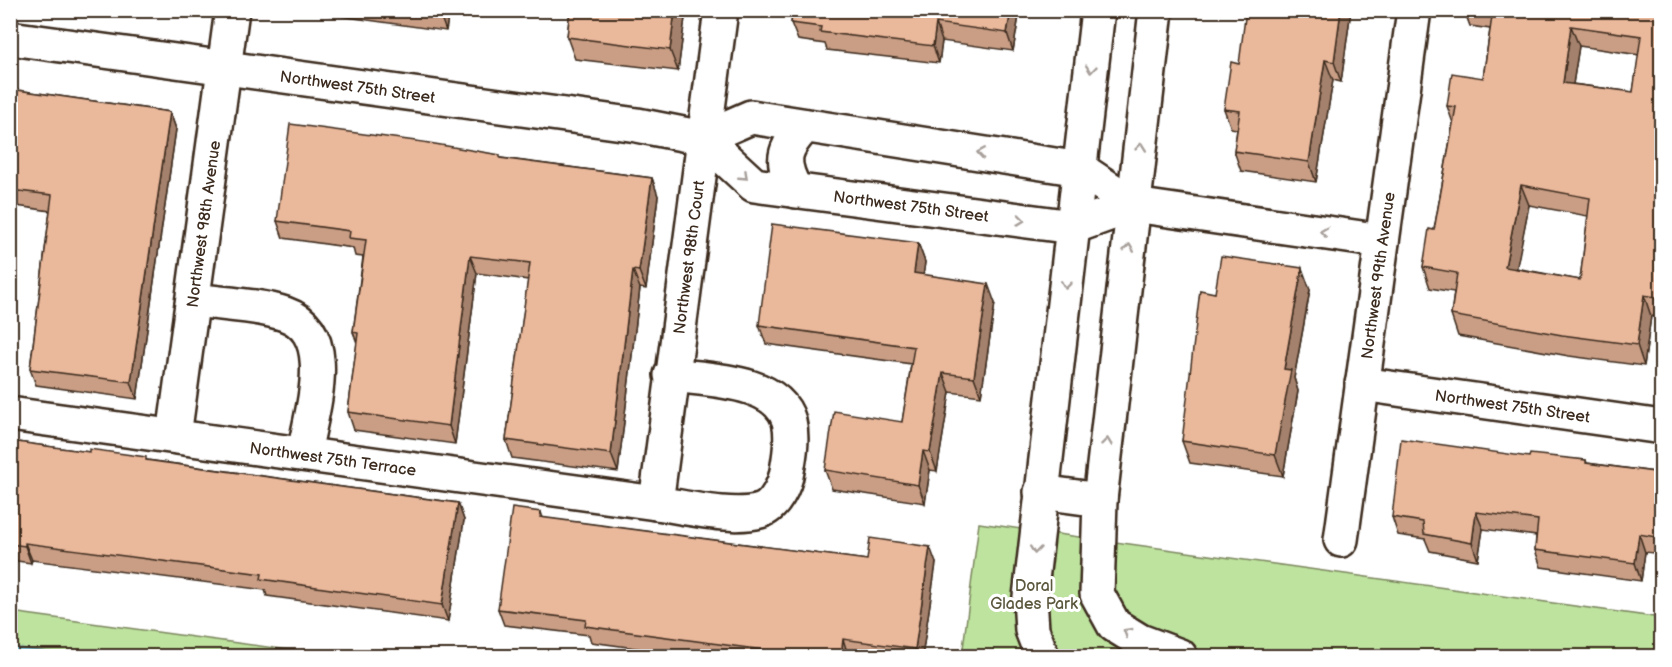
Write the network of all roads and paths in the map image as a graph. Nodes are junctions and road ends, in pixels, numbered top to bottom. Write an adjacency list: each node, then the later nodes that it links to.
1 (232, 10): 7 (street, Northwest 98th Avenue)
2 (721, 10): 9 (street, Northwest 98th Court)
3 (1098, 10): 10 (street, one-way to 10)
4 (1156, 10): 12 (street, one-way to 4)
5 (1414, 10): 14 (street, Northwest 99th Avenue)
6 (10, 38): 7 (street, Northwest 75th Street)
7 (224, 67): 9 (street, Northwest 75th Street); 15 (street, Northwest 98th Avenue)
8 (805, 126): 9 (street, Northwest 75th Street); 10 (street, Northwest 75th Street, one-way to 8); 11 (street)
9 (704, 138): 11 (street, Northwest 75th Street, one-way to 11); 16 (street, Northwest 98th Court)
10 (1080, 169): 12 (street, Northwest 75th Street); 13 (street)
11 (796, 190): 13 (street, Northwest 75th Street, one-way to 13)
12 (1134, 205): 13 (street, Northwest 75th Street); 14 (street, Northwest 75th Street, one-way to 12); 23 (street, one-way to 12)
13 (1073, 227): 22 (street, one-way to 22)
14 (1382, 241): 17 (street, Northwest 99th Avenue)
15 (194, 300): 20 (street, Northwest 98th Avenue); 21 (street)
16 (671, 375): 24 (street, Northwest 98th Court); 24 (street)
17 (1362, 384): 19 (street, Northwest 75th Street); 25 (street, Northwest 99th Avenue)
18 (10, 414): 20 (street, Northwest 75th Terrace)
19 (1662, 426)
20 (174, 436): 21 (street, Northwest 75th Terrace)
21 (304, 454): 24 (street, Northwest 75th Terrace)
22 (1041, 492): 23 (street); 26 (street, one-way to 26)
23 (1100, 500): 27 (street, one-way to 23)
24 (656, 503)
25 (1341, 540)
26 (1042, 657)
27 (1180, 657)

